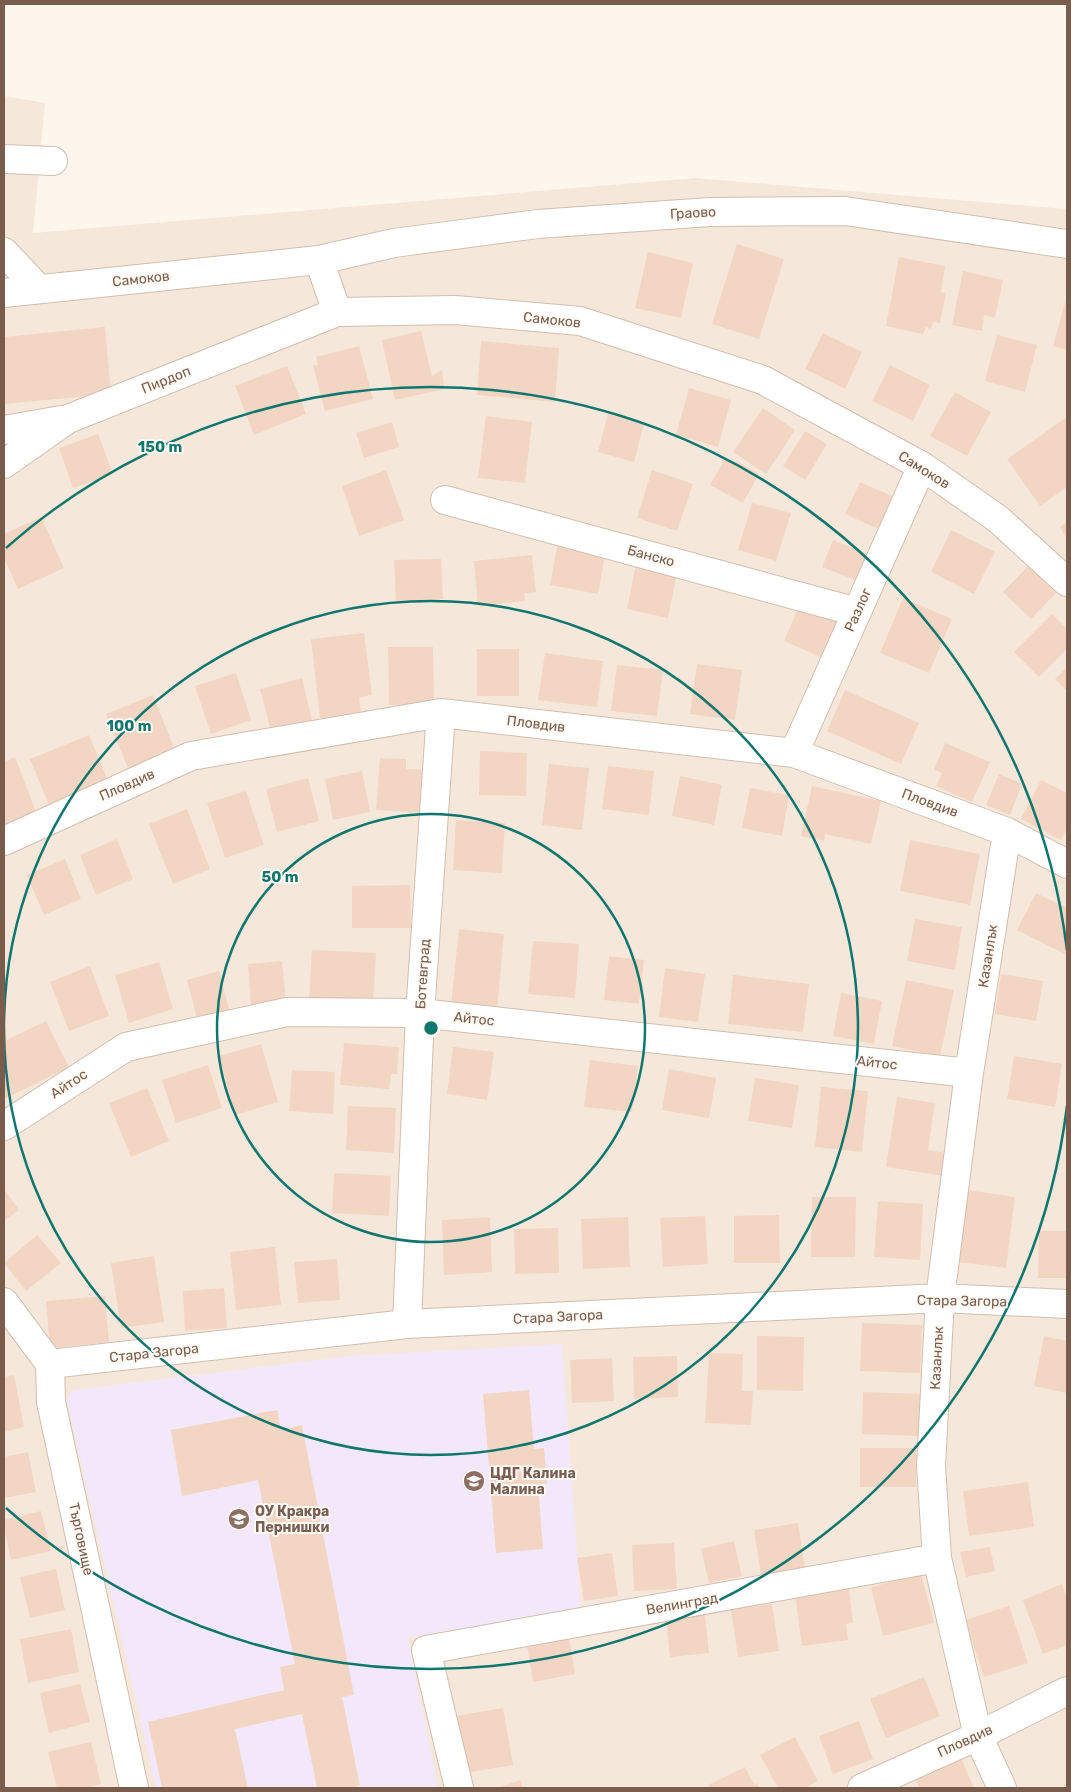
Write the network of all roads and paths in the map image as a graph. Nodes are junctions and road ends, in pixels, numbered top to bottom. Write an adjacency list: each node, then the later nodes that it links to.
1 (4, 159): 2 (street)
2 (53, 161)
3 (1067, 244): 5 (street, Граово)
4 (4, 252): 6 (street)
5 (319, 260): 6 (street, Самоков); 8 (street)
6 (39, 289): 7 (street, Самоков)
7 (4, 293)
8 (337, 312): 9 (street, Пирдоп); 12 (street, Самоков)
9 (68, 419): 10 (street); 11 (street, Пирдоп)
10 (4, 430)
11 (4, 464)
12 (922, 466): 14 (street, Самоков); 15 (street, Разлог)
13 (445, 500): 15 (street, Банско)
14 (1067, 582)
15 (857, 612): 17 (street, Разлог)
16 (441, 713): 17 (street, Пловдив); 19 (street, Пловдив); 21 (street, Ботевград)
17 (794, 753): 18 (street, Пловдив)
18 (1007, 832): 20 (street, Пловдив); 22 (street, Казанлък)
19 (4, 841)
20 (1067, 864)
21 (420, 1013): 22 (street, Айтос); 23 (street, Айтос); 27 (street, Ботевград)
22 (969, 1073): 24 (street, Казанлък)
23 (4, 1126)
24 (940, 1298): 26 (street, Стара Загора); 27 (street, Стара Загора); 29 (street, Казанлък)
25 (4, 1302): 28 (street)
26 (1067, 1304)
27 (407, 1324): 28 (street, Стара Загора)
28 (50, 1364): 32 (street, Търговище)
29 (937, 1558): 31 (street, Казанлък); 33 (street, Велинград)
30 (1067, 1691): 31 (street, Пловдив)
31 (978, 1736): 34 (street, Пловдив); 35 (street, Казанлък)
32 (134, 1788)
33 (458, 1788)
34 (862, 1788)
35 (1002, 1788)

